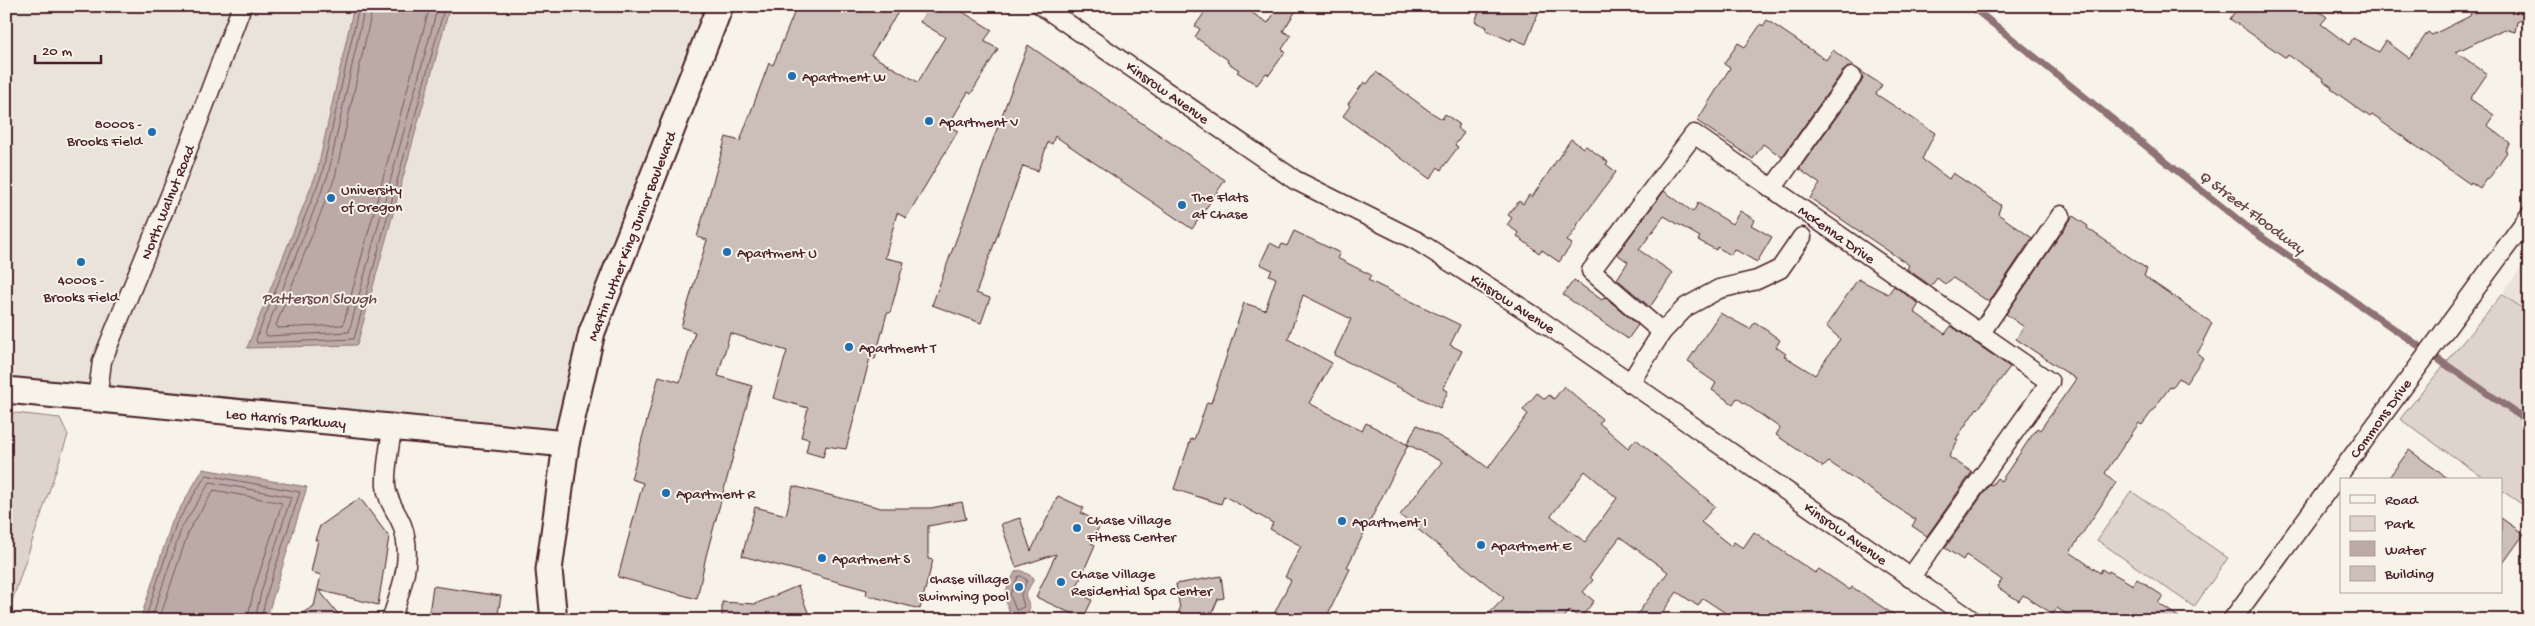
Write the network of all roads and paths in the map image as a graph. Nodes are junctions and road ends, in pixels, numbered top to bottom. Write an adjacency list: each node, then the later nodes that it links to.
1 (242, 6): 13 (street, North Walnut Road)
2 (720, 6): 15 (main road, Martin Luther King Junior Boulevard)
3 (1042, 6): 11 (street, Kinsrow Avenue)
4 (1852, 77): 5 (street)
5 (1772, 189): 9 (street, McKenna Drive); 10 (street, McKenna Drive)
6 (2061, 215): 10 (street)
7 (2529, 216): 20 (street, Commons Drive)
8 (1802, 238): 9 (street)
9 (1662, 332): 11 (street)
10 (1980, 334): 16 (street, McKenna Drive)
11 (1630, 383): 16 (street, Kinsrow Avenue)
12 (6, 390): 13 (main road, Leo Harris Parkway)
13 (97, 400): 14 (main road, Leo Harris Parkway)
14 (392, 428): 15 (main road, Leo Harris Parkway); 17 (street)
15 (566, 444): 18 (main road, Martin Luther King Junior Boulevard)
16 (1910, 578): 19 (street, Kinsrow Avenue)
17 (391, 620)
18 (554, 620)
19 (1972, 620)
20 (2232, 620)

